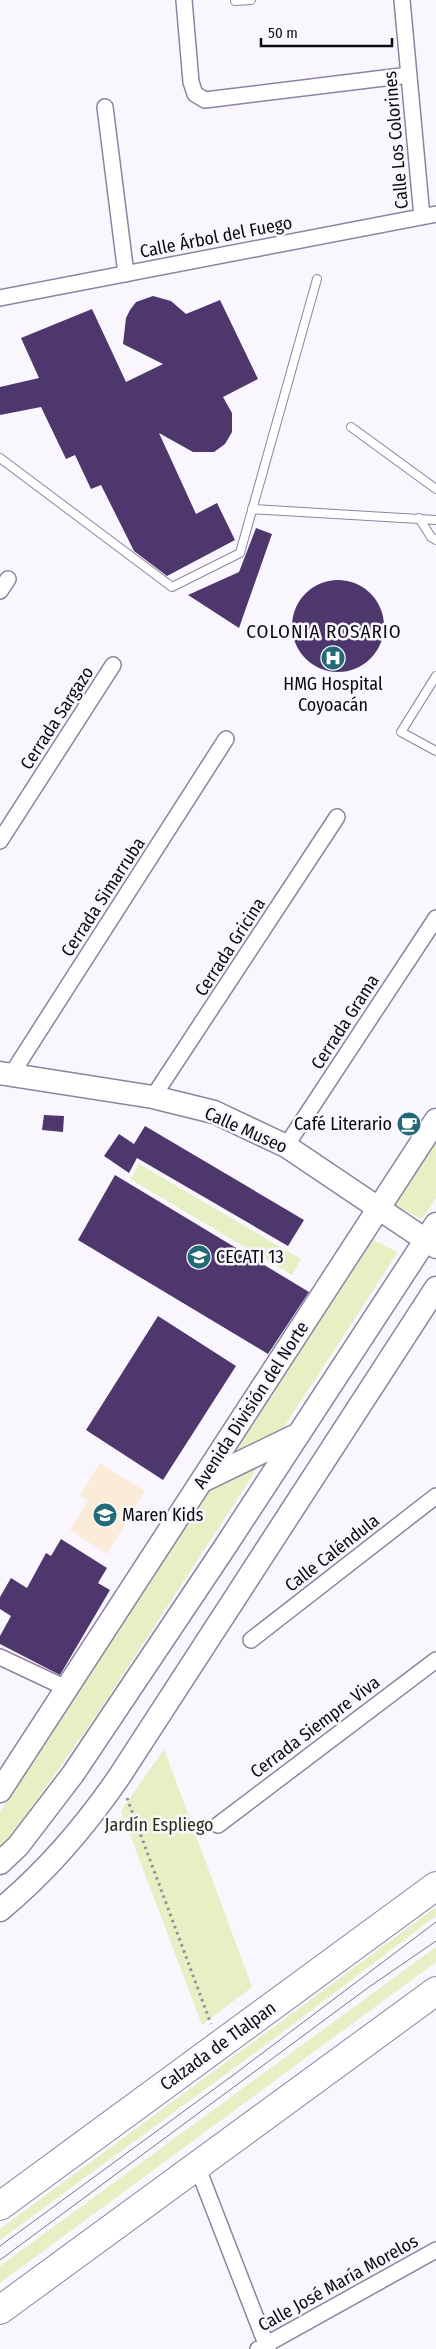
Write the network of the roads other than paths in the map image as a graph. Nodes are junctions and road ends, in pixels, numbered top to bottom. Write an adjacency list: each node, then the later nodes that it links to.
1 (184, 0): 5 (street)
2 (251, 0): 4 (lane)
3 (402, 0): 5 (street, Calle Los Colorines)
4 (235, 1)
5 (408, 75): 7 (street, Calle Los Colorines)
6 (104, 108): 8 (street)
7 (429, 215): 8 (street, Calle Árbol del Fuego)
8 (126, 274): 10 (street, Calle Árbol del Fuego)
9 (317, 279): 14 (lane)
10 (2, 298)
11 (351, 427): 13 (lane)
12 (0, 458): 14 (lane)
13 (436, 489)
14 (252, 508): 15 (lane)
15 (419, 518): 16 (lane); 17 (lane)
16 (436, 520)
17 (436, 540)
18 (114, 665): 23 (street, Cerrada Sargazo)
19 (436, 676): 21 (lane)
20 (226, 739): 25 (street, Cerrada Simarruba)
21 (436, 751)
22 (337, 817): 26 (street, Cerrada Gricina)
23 (0, 841)
24 (436, 918): 28 (street, Cerrada Grama)
25 (6, 1074): 26 (main road, Calle Museo)
26 (153, 1097): 28 (main road, Calle Museo)
27 (436, 1120): 29 (main road, Avenida División del Norte)
28 (286, 1146): 29 (main road, Calle Museo)
29 (378, 1209): 30 (main road, Calle Museo); 33 (main road, Avenida División del Norte)
30 (432, 1237): 32 (main road)
31 (436, 1288): 43 (main road)
32 (300, 1433): 33 (main road); 41 (main road)
33 (203, 1480): 38 (main road, Avenida División del Norte)
34 (436, 1496): 35 (street, Calle Caléndula)
35 (251, 1640)
36 (0, 1657): 38 (street)
37 (436, 1660): 40 (street, Cerrada Siempre Viva)
38 (68, 1690): 39 (main road, Avenida División del Norte)
39 (0, 1791)
40 (218, 1825)
41 (0, 1862)
42 (436, 1886): 46 (highway, Calzada de Tlalpan)
43 (0, 1910)
44 (436, 1991): 45 (highway)
45 (196, 2166): 48 (highway); 49 (street)
46 (0, 2206)
47 (436, 2250): 49 (street, Calle José María Morelos)
48 (0, 2310)
49 (264, 2348)

